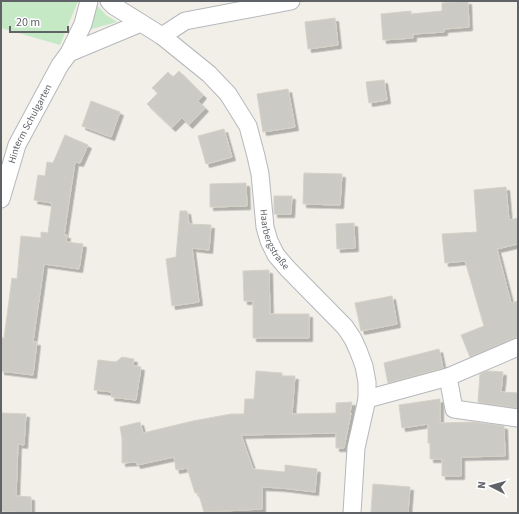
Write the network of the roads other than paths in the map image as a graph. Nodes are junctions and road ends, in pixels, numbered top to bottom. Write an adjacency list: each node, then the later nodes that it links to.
1 (89, 1): 7 (street, Hinterm Schulgarten)
2 (109, 1): 5 (street, Haarbergstraße)
3 (291, 1): 4 (street)
4 (251, 4): 6 (street)
5 (141, 23): 6 (street, Haarbergstraße); 7 (street)
6 (162, 36): 11 (street, Haarbergstraße)
7 (69, 53): 8 (street, Hinterm Schulgarten)
8 (1, 199)
9 (518, 348): 10 (street)
10 (448, 377): 11 (street); 12 (street)
11 (367, 399): 13 (street, Haarbergstraße)
12 (518, 418)
13 (352, 513)

